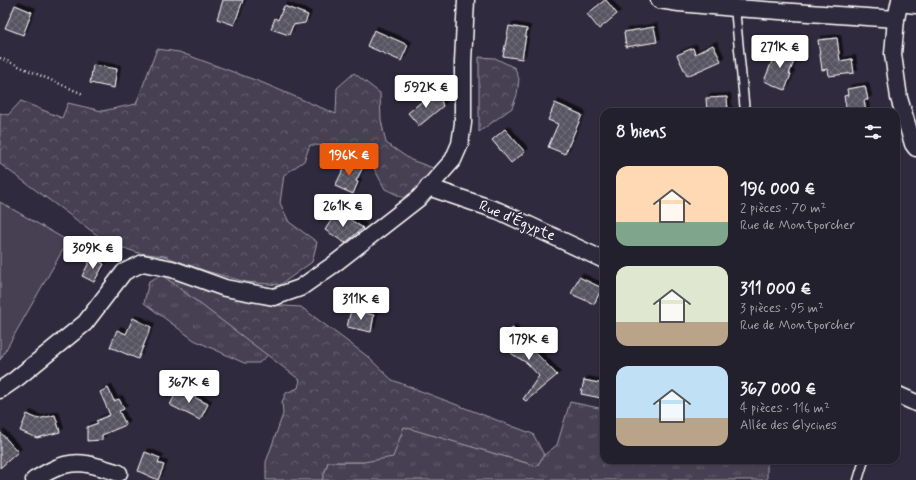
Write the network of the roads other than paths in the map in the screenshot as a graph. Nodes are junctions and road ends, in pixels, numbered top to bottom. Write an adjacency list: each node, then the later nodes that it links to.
1 (466, 0): 9 (street)
2 (659, 0): 5 (street)
3 (900, 2): 4 (street); 6 (street)
4 (916, 5)
5 (735, 8): 6 (street); 7 (lane)
6 (896, 19): 8 (street)
7 (746, 108)
8 (916, 148)
9 (428, 187): 10 (street, Rue d'Égypte); 11 (street)
10 (600, 258)
11 (0, 390)
12 (900, 396): 13 (street)
13 (916, 403)
14 (863, 464): 17 (lane)
15 (119, 473): 16 (street)
16 (34, 480)
17 (858, 480)

